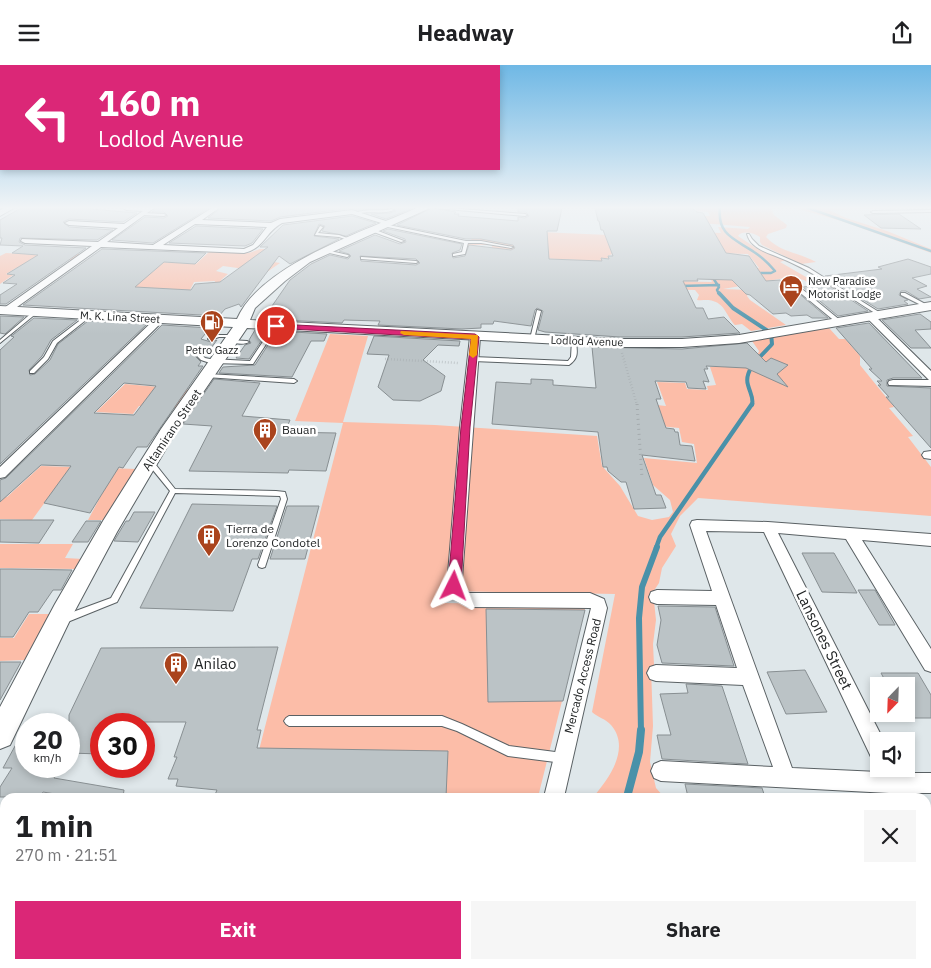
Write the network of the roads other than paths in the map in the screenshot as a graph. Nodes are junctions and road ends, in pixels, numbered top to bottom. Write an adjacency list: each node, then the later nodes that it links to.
1 (92, 250): 15 (street)
2 (232, 250): 3 (street)
3 (250, 250)
4 (465, 250): 7 (lane)
5 (766, 250): 19 (lane)
6 (326, 251): 8 (lane); 13 (main road, Altamirano Street)
7 (454, 255)
8 (347, 257)
9 (362, 258): 10 (lane)
10 (416, 263)
11 (800, 290): 22 (lane)
12 (904, 294): 14 (lane)
13 (250, 305): 21 (main road); 24 (main road, Altamirano Street)
14 (930, 306): 19 (main road, Lodlod Avenue)
15 (4, 310): 17 (main road, M. K. Lina Street)
16 (539, 311): 27 (lane)
17 (36, 312): 18 (main road, M. K. Lina Street); 29 (lane)
18 (89, 315): 20 (main road, M. K. Lina Street); 32 (lane)
19 (875, 315): 22 (main road, Lodlod Avenue); 33 (street)
20 (159, 320): 21 (main road, M. K. Lina Street); 38 (street)
21 (189, 322): 24 (main road, M. K. Lina Street)
22 (839, 322): 28 (main road, Lodlod Avenue)
23 (276, 326): 24 (main road, Lodlod Avenue); 25 (main road, Lodlod Avenue); 31 (lane)
24 (238, 336): 26 (lane); 31 (main road, Altamirano Street)
25 (475, 337): 27 (main road, Lodlod Avenue); 30 (street)
26 (210, 339)
27 (532, 339): 28 (main road, Lodlod Avenue)
28 (574, 341): 30 (lane)
29 (0, 343)
30 (472, 361): 53 (street, Mercado Access Road)
31 (209, 362): 34 (lane); 37 (main road, Altamirano Street)
32 (32, 372)
33 (931, 377)
34 (294, 381)
35 (893, 383): 36 (street)
36 (931, 383)
37 (150, 461): 39 (lane); 46 (main road, Altamirano Street)
38 (0, 475)
39 (173, 491): 43 (lane); 46 (lane)
40 (768, 527): 41 (street); 45 (street); 51 (street, Lansones Street)
41 (851, 535): 42 (street); 47 (street)
42 (931, 540)
43 (262, 565)
44 (657, 597): 45 (street)
45 (722, 598): 49 (street)
46 (58, 622): 52 (main road, Altamirano Street)
47 (931, 664)
48 (656, 673): 49 (street)
49 (749, 677): 55 (street)
50 (289, 721): 53 (lane)
51 (870, 734)
52 (0, 735)
53 (563, 759): 58 (street, Mercado Access Road)
54 (661, 771): 55 (street)
55 (786, 777): 56 (street)
56 (895, 783): 57 (street)
57 (931, 783)
58 (555, 793)

